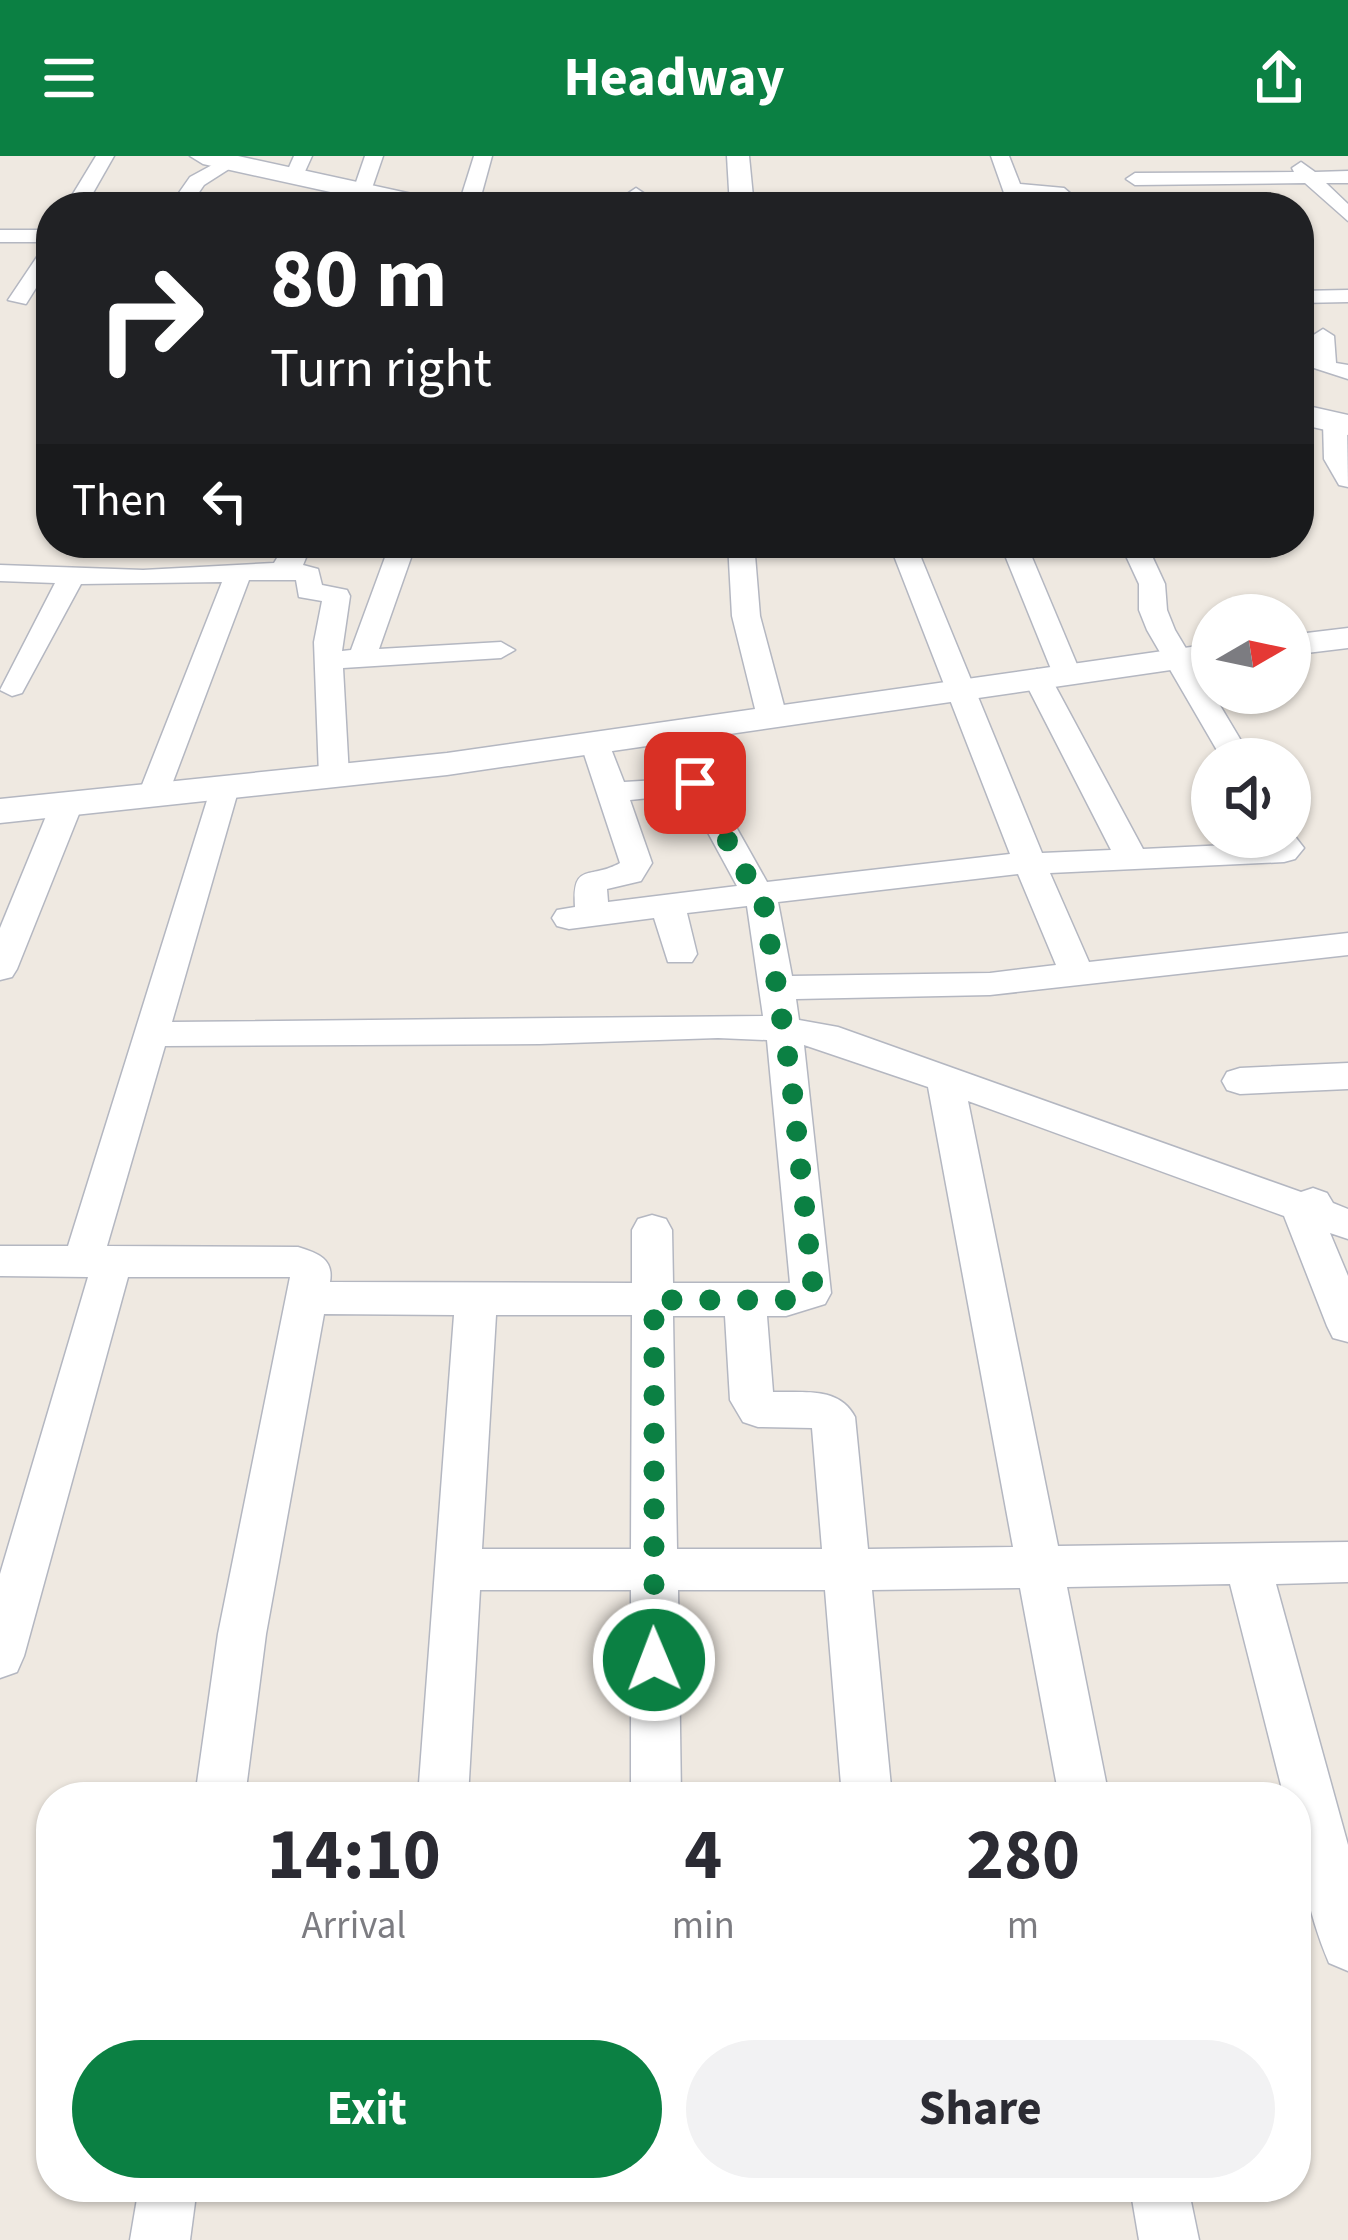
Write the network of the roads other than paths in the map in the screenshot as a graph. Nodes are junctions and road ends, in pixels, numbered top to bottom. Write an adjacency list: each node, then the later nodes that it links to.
1 (105, 156): 17 (street)
2 (374, 156): 16 (street)
3 (483, 156): 19 (street)
4 (720, 156): 20 (street)
5 (738, 156): 21 (street)
6 (1000, 156): 22 (street)
7 (1122, 156): 14 (street)
8 (1216, 156): 15 (street)
9 (1290, 156): 13 (street)
10 (221, 158): 11 (main road); 18 (street)
11 (299, 165): 16 (main road)
12 (1348, 177): 13 (street)
13 (1311, 178): 15 (street); 24 (street)
14 (1135, 179): 15 (street); 23 (street)
15 (1237, 186)
16 (362, 191)
17 (84, 192)
18 (189, 192)
19 (472, 192)
20 (721, 192)
21 (741, 192)
22 (1014, 192)
23 (1144, 192)
24 (1348, 215)
25 (0, 236): 26 (street)
26 (36, 236)
27 (36, 268): 30 (street)
28 (1348, 296): 29 (street)
29 (1314, 297)
30 (19, 300)
31 (1323, 336): 32 (street)
32 (1348, 372)
33 (1341, 424): 34 (street)
34 (1348, 480)
35 (286, 558): 44 (street)
36 (294, 558): 51 (street)
37 (398, 558): 50 (street)
38 (742, 558): 55 (street)
39 (908, 558): 54 (street)
40 (1017, 558): 52 (street)
41 (1140, 558): 48 (street)
42 (0, 573): 43 (street)
43 (74, 573): 44 (street); 53 (street)
44 (239, 573): 60 (street)
45 (1348, 638): 46 (street)
46 (1311, 642)
47 (501, 650): 50 (street)
48 (1191, 653)
49 (1191, 656): 52 (street)
50 (362, 658): 51 (street)
51 (329, 660): 57 (street)
52 (1052, 676): 54 (street); 64 (street)
53 (12, 687)
54 (957, 690): 55 (street); 65 (street)
55 (772, 717): 56 (street)
56 (595, 742): 57 (street); 59 (street)
57 (334, 776): 58 (street)
58 (224, 788): 60 (street); 73 (street)
59 (614, 793): 66 (street); 67 (street)
60 (153, 795): 61 (street)
61 (67, 804): 62 (street); 70 (street)
62 (0, 812)
63 (1191, 856): 64 (street)
64 (1132, 859): 65 (street)
65 (1033, 864): 66 (street); 71 (street)
66 (760, 894): 67 (street); 72 (street)
67 (668, 905): 69 (street)
68 (1348, 944): 71 (street)
69 (680, 954)
70 (0, 969)
71 (1077, 974): 72 (street)
72 (780, 1008): 73 (street); 75 (street); 85 (street)
73 (151, 1034): 82 (street)
74 (1348, 1076): 76 (street)
75 (945, 1079): 78 (street); 90 (street)
76 (1240, 1081)
77 (1348, 1197): 78 (street)
78 (1300, 1207): 79 (street); 87 (street)
79 (1348, 1224)
80 (652, 1230): 86 (street)
81 (0, 1261): 82 (street)
82 (98, 1262): 83 (street); 94 (street)
83 (309, 1298): 84 (street); 95 (street)
84 (476, 1298): 86 (street); 91 (street)
85 (745, 1299): 86 (street); 93 (street)
86 (654, 1300): 92 (street)
87 (1348, 1326)
88 (1348, 1562): 89 (street)
89 (1248, 1564): 90 (street); 100 (street)
90 (1039, 1567): 93 (street); 99 (street)
91 (458, 1569): 92 (street); 96 (street)
92 (653, 1569): 93 (street); 97 (street)
93 (846, 1570): 98 (street)
94 (0, 1656)
95 (222, 1782)
96 (444, 1782)
97 (656, 1782)
98 (866, 1782)
99 (1081, 1782)
100 (1305, 1782)
101 (1311, 1803): 102 (street)
102 (1348, 1944)
103 (166, 2202): 105 (street)
104 (1162, 2202): 106 (street)
105 (160, 2240)
106 (1169, 2240)

